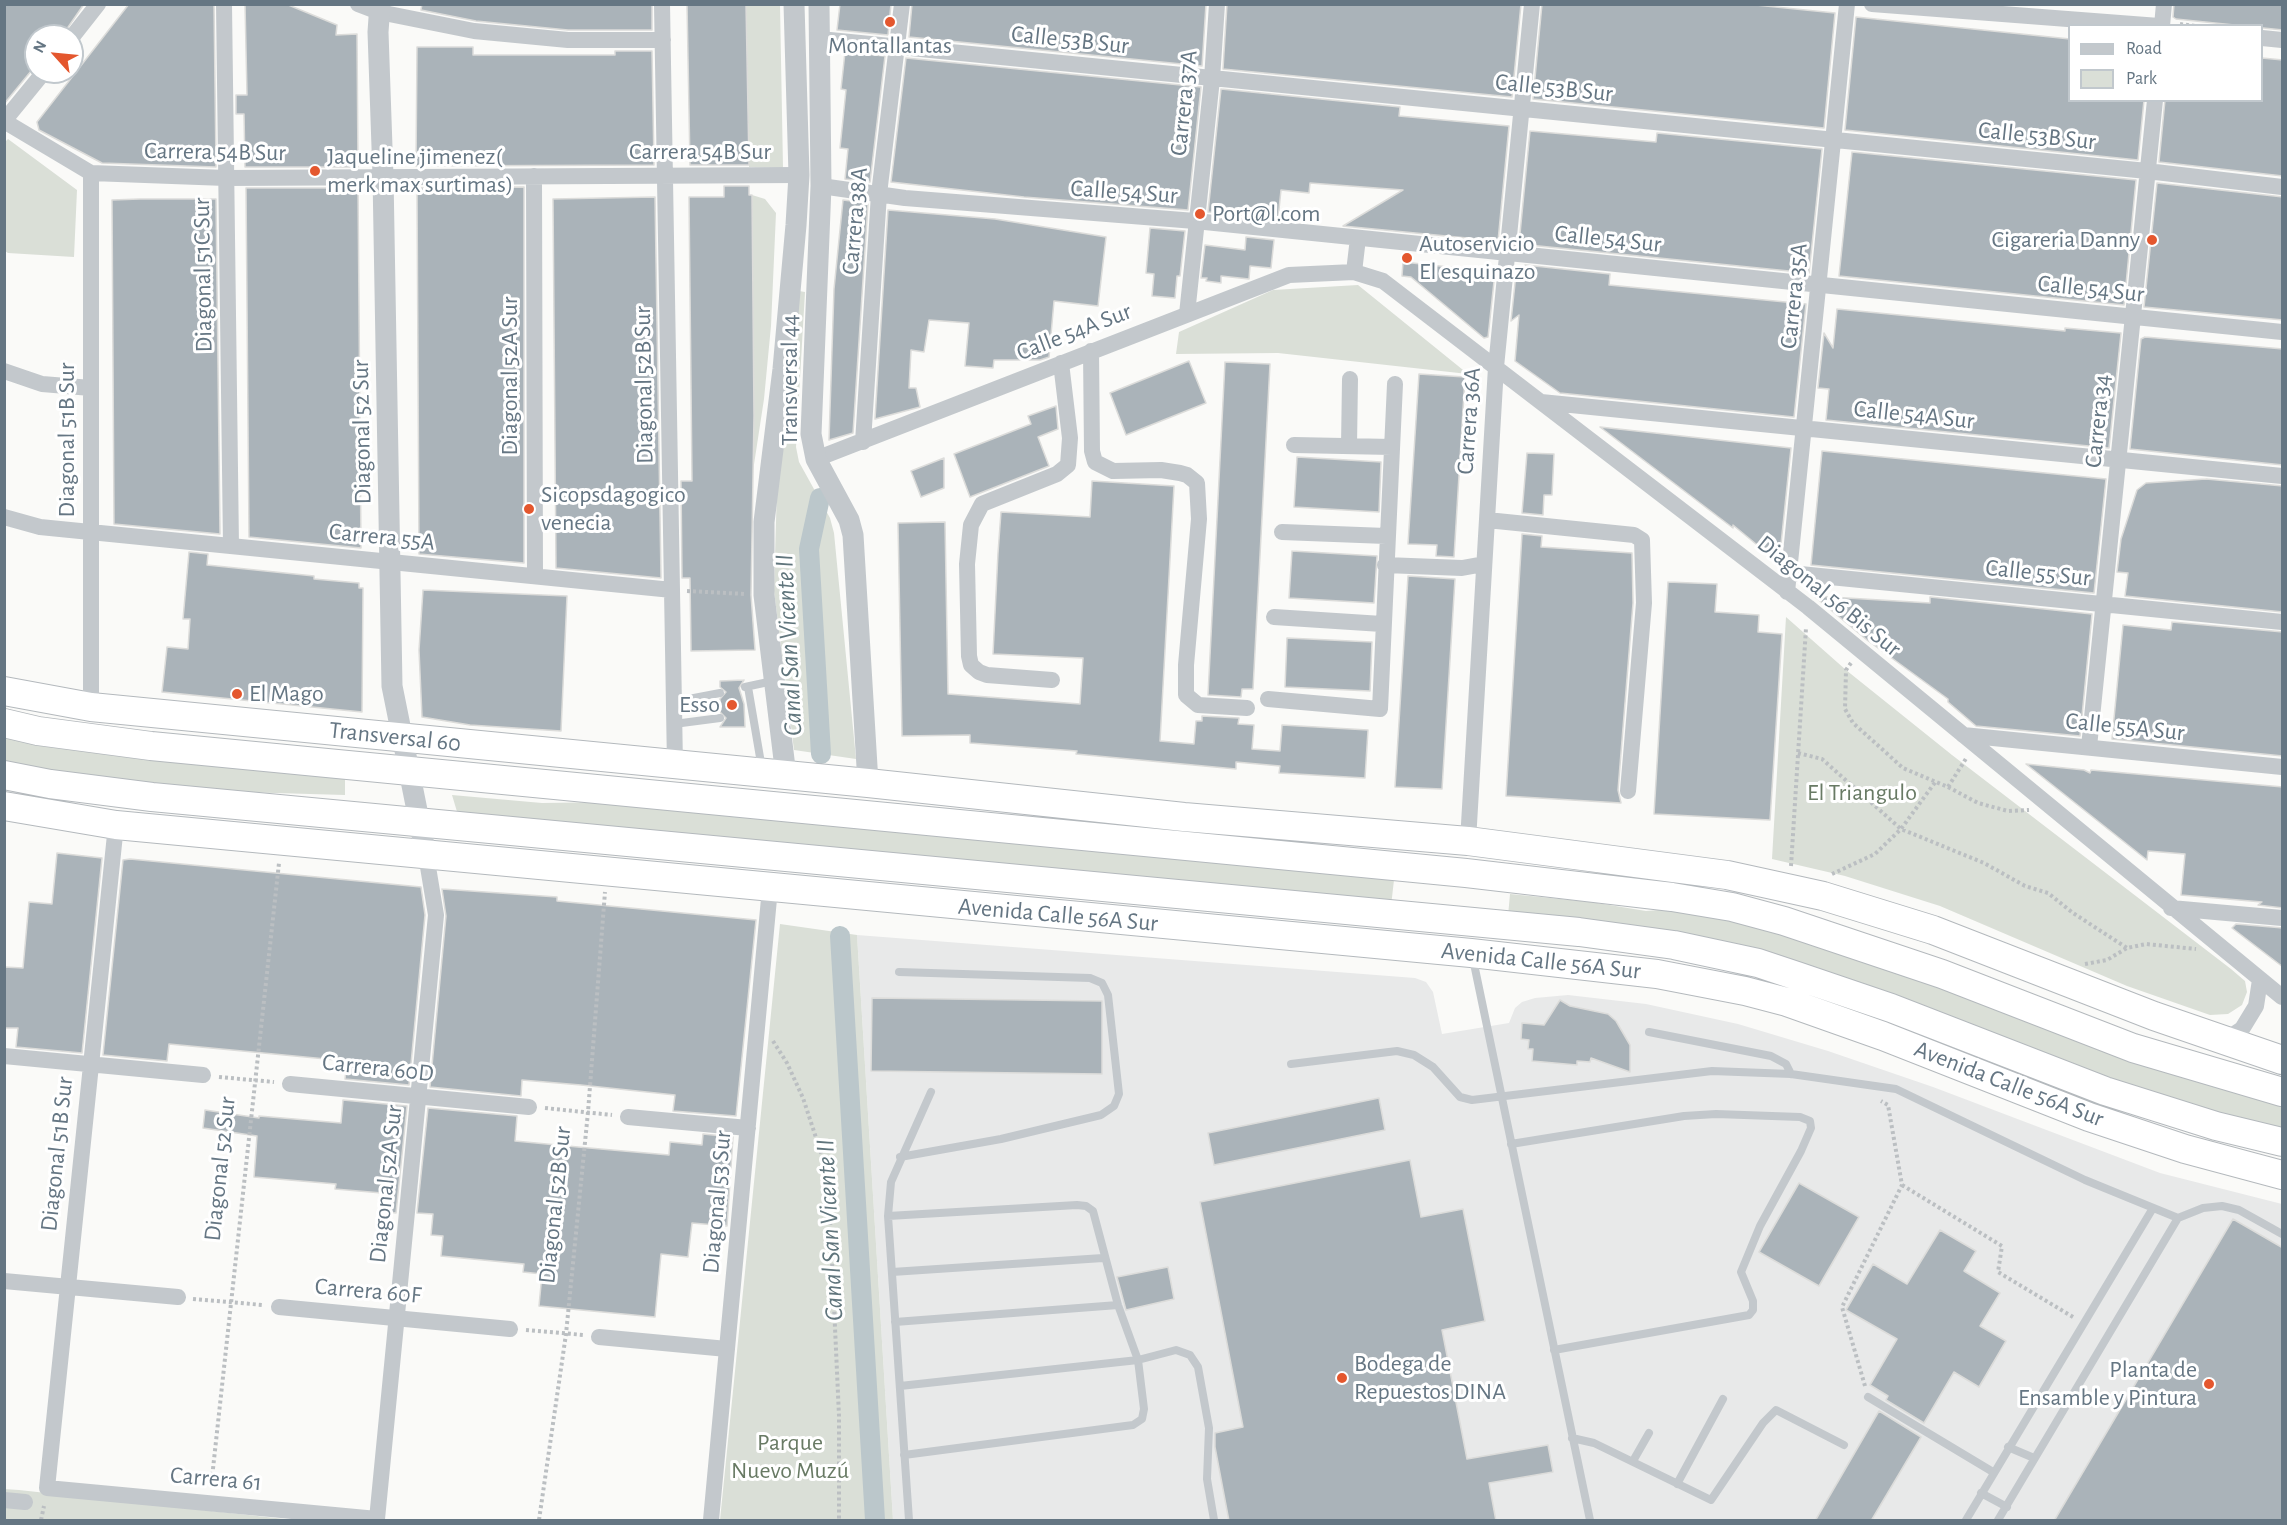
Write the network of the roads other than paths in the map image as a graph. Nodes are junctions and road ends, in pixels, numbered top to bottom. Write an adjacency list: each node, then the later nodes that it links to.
1 (98, 4): 14 (street)
2 (224, 4): 34 (street, Diagonal 51C Sur)
3 (358, 4): 13 (street)
4 (662, 4): 19 (street, Diagonal 52B Sur)
5 (794, 4): 30 (street, Transversal 44)
6 (819, 4): 18 (street, Transversal 44)
7 (902, 4): 21 (street, Carrera 38A)
8 (1217, 4): 22 (street, Carrera 37A)
9 (1532, 4): 25 (street, Carrera 36A)
10 (1847, 4): 27 (street, Carrera 35A)
11 (1872, 4): 15 (street)
12 (2164, 4): 16 (street)
13 (380, 8): 19 (street); 31 (street, Diagonal 52 Sur)
14 (82, 24)
15 (2135, 24)
16 (2161, 24)
17 (2263, 38): 20 (street)
18 (820, 39): 21 (street, Calle 53B Sur); 35 (street, Transversal 44)
19 (663, 40): 33 (street, Diagonal 52B Sur)
20 (2283, 40)
21 (897, 47): 22 (street, Calle 53B Sur); 37 (street, Carrera 38A)
22 (1212, 79): 25 (street, Calle 53B Sur); 38 (street, Carrera 37A)
23 (34, 84): 26 (street)
24 (2155, 102): 28 (street, Carrera 34)
25 (1522, 108): 27 (street, Calle 53B Sur); 40 (street, Carrera 36A)
26 (4, 121): 29 (street, Carrera 54B Sur)
27 (1833, 140): 28 (street, Calle 53B Sur); 42 (street, Carrera 35A)
28 (2147, 171): 36 (street, Calle 53B Sur); 44 (street, Carrera 34)
29 (91, 173): 34 (street, Carrera 54B Sur); 52 (street, Diagonal 51B Sur)
30 (799, 175): 33 (street, Carrera 54B Sur); 80 (street, Transversal 44)
31 (383, 176): 32 (street, Carrera 54B Sur); 34 (street, Carrera 54B Sur); 68 (street, Diagonal 52 Sur)
32 (534, 176): 33 (street, Carrera 54B Sur); 72 (street, Diagonal 52A Sur)
33 (665, 176): 73 (street, Diagonal 52B Sur)
34 (226, 178): 67 (street, Diagonal 51C Sur)
35 (821, 186): 37 (street, Calle 54 Sur); 59 (street, Transversal 44)
36 (2283, 188)
37 (879, 194): 38 (street, Calle 54 Sur); 55 (street, Carrera 38A)
38 (1195, 221): 39 (street, Calle 54 Sur); 43 (street, Carrera 37A)
39 (1358, 238): 40 (street, Calle 54 Sur); 41 (street)
40 (1508, 253): 42 (street, Calle 54 Sur); 48 (street, Carrera 36A)
41 (1354, 272): 43 (street, Calle 54A Sur); 48 (street, Diagonal 56 Bis Sur)
42 (1819, 286): 44 (street, Calle 54 Sur); 54 (street, Carrera 35A)
43 (1187, 314): 46 (street, Calle 54A Sur)
44 (2133, 317): 45 (street, Calle 54 Sur); 60 (street, Carrera 34)
45 (2283, 332)
46 (1091, 351): 47 (street, Calle 54A Sur); 86 (street)
47 (1061, 363): 55 (street, Calle 54A Sur); 79 (street)
48 (1496, 367): 53 (street, Diagonal 56 Bis Sur); 63 (street, Carrera 36A)
49 (4, 371): 52 (street)
50 (1350, 379): 57 (street)
51 (1395, 384): 58 (street)
52 (91, 388): 64 (street, Diagonal 51B Sur)
53 (1541, 402): 54 (street, Calle 54A Sur); 74 (street, Diagonal 56 Bis Sur)
54 (1804, 428): 60 (street, Calle 54A Sur); 71 (street, Carrera 35A)
55 (863, 442): 59 (street, Calle 54A Sur)
56 (1294, 445): 57 (street)
57 (1349, 446): 58 (street)
58 (1392, 447): 66 (street)
59 (816, 459): 101 (street, Transversal 44)
60 (2118, 460): 61 (street, Calle 54A Sur); 75 (street, Carrera 34)
61 (2283, 476)
62 (4, 517): 64 (street, Carrera 55A)
63 (1487, 520): 69 (street, Carrera 36A); 103 (street)
64 (91, 532): 67 (street, Carrera 55A); 85 (street, Diagonal 51B Sur)
65 (1282, 532): 66 (street)
66 (1386, 536): 70 (street)
67 (231, 546): 68 (street, Carrera 55A)
68 (390, 562): 72 (street, Carrera 55A); 91 (street, Diagonal 52 Sur)
69 (1484, 564): 70 (street); 111 (street, Carrera 36A)
70 (1385, 566): 78 (street)
71 (1790, 573): 74 (street, Carrera 35A); 75 (street, Calle 55 Sur)
72 (535, 576): 73 (street, Carrera 55A)
73 (672, 590): 84 (street, Diagonal 52B Sur)
74 (1787, 592): 92 (street, Diagonal 56 Bis Sur)
75 (2103, 604): 77 (street, Calle 55 Sur); 93 (street, Carrera 34)
76 (1274, 617): 78 (street)
77 (2283, 622)
78 (1382, 624): 83 (street)
79 (1052, 680)
80 (774, 681): 99 (street, Transversal 44); 99 (lane)
81 (4, 691): 85 (highway, Transversal 60)
82 (720, 693): 84 (lane)
83 (1268, 699)
84 (673, 702): 90 (street, Diagonal 52B Sur)
85 (91, 707): 89 (highway, Transversal 60)
86 (1247, 708)
87 (720, 718): 90 (lane)
88 (4, 723): 94 (highway, Transversal 60)
89 (269, 724): 91 (highway, Transversal 60); 94 (highway)
90 (674, 724): 96 (street, Diagonal 52B Sur)
91 (401, 737): 95 (highway, Transversal 60); 98 (street, Diagonal 52 Sur)
92 (1969, 740): 93 (street, Calle 55A Sur); 118 (street, Diagonal 56 Bis Sur)
93 (2089, 747): 97 (street, Calle 55A Sur)
94 (202, 751): 98 (highway, Transversal 60)
95 (567, 754): 96 (highway, Transversal 60); 104 (highway)
96 (675, 765): 99 (highway, Transversal 60)
97 (2283, 767)
98 (408, 771): 104 (highway, Transversal 60); 108 (street, Diagonal 52 Sur)
99 (775, 774): 101 (highway)
100 (4, 776): 102 (highway)
101 (868, 783): 107 (highway)
102 (107, 791): 106 (highway); 108 (highway)
103 (1628, 791)
104 (647, 793): 110 (highway, Transversal 60)
105 (4, 806): 106 (highway)
106 (63, 817): 109 (highway)
107 (1184, 817): 110 (highway); 111 (highway)
108 (419, 822): 112 (highway); 113 (street, Diagonal 52 Sur)
109 (116, 825): 113 (highway); 131 (street, Diagonal 51B Sur)
110 (1098, 837): 121 (highway)
111 (1468, 841): 115 (highway)
112 (659, 846): 114 (highway); 117 (highway, Avenida Calle 56A Sur)
113 (426, 855): 114 (highway); 139 (street, Diagonal 52A Sur)
114 (552, 867): 116 (highway)
115 (1727, 875): 121 (highway); 127 (highway)
116 (770, 888): 120 (highway, Avenida Calle 56A Sur); 143 (street, Diagonal 53 Sur)
117 (1126, 889): 120 (highway); 135 (highway, Avenida Calle 56A Sur)
118 (2171, 908): 119 (street); 124 (street, Diagonal 56 Bis Sur)
119 (2283, 918)
120 (1231, 931): 122 (highway, Avenida Calle 56A Sur)
121 (1818, 931): 138 (highway)
122 (1471, 953): 130 (highway, Avenida Calle 56A Sur); 140 (lane)
123 (899, 972): 146 (lane)
124 (2260, 980): 125 (street, Diagonal 56 Bis Sur); 127 (street)
125 (2283, 997)
126 (1649, 1032): 133 (lane)
127 (2223, 1041): 129 (highway)
128 (4, 1056): 131 (street)
129 (2283, 1060)
130 (1954, 1063): 135 (highway); 147 (highway, Avenida Calle 56A Sur)
131 (91, 1064): 134 (street); 155 (street, Diagonal 51B Sur)
132 (1291, 1064): 140 (lane)
133 (1791, 1074): 140 (lane); 148 (lane)
134 (203, 1075)
135 (2066, 1077): 144 (highway, Avenida Calle 56A Sur)
136 (290, 1084): 139 (street, Carrera 60D)
137 (931, 1092): 146 (lane)
138 (2283, 1092)
139 (419, 1096): 141 (street, Carrera 60D); 159 (street, Diagonal 52A Sur)
140 (1502, 1096): 145 (lane)
141 (529, 1107)
142 (628, 1117): 143 (street)
143 (748, 1128): 163 (street, Diagonal 53 Sur)
144 (2283, 1142)
145 (1511, 1144): 164 (lane); 164 (lane)
146 (900, 1157): 149 (lane)
147 (2283, 1175)
148 (2152, 1208): 150 (lane); 172 (lane)
149 (888, 1216): 152 (lane); 153 (lane)
150 (2178, 1218): 151 (lane); 174 (lane)
151 (2283, 1234)
152 (1104, 1258): 153 (lane); 157 (lane)
153 (892, 1272): 160 (lane)
154 (4, 1281): 155 (street)
155 (68, 1287): 156 (street); 178 (street, Diagonal 51B Sur)
156 (178, 1297)
157 (1118, 1305): 160 (lane); 165 (lane)
158 (279, 1307): 159 (street, Carrera 60F)
159 (397, 1318): 161 (street, Carrera 60F); 183 (street, Diagonal 52A Sur)
160 (895, 1322): 166 (lane)
161 (510, 1329)
162 (599, 1337): 163 (street)
163 (727, 1349): 184 (street, Diagonal 53 Sur)
164 (1554, 1350): 170 (lane)
165 (1138, 1360): 166 (lane); 173 (lane); 186 (lane)
166 (900, 1386): 173 (lane)
167 (1868, 1397): 176 (lane)
168 (1723, 1399): 177 (lane)
169 (1649, 1433): 175 (lane)
170 (1572, 1438): 175 (lane); 187 (lane)
171 (1844, 1445): 177 (lane)
172 (2008, 1447): 174 (lane); 176 (lane)
173 (904, 1455): 185 (lane)
174 (2034, 1458): 182 (lane)
175 (1633, 1461): 177 (lane)
176 (1993, 1472): 179 (lane)
177 (1677, 1484)
178 (47, 1488): 183 (street, Carrera 61)
179 (1981, 1493): 182 (lane); 188 (lane)
180 (4, 1500): 181 (street)
181 (25, 1502)
182 (2007, 1506): 189 (lane)
183 (378, 1520)
184 (711, 1521)
185 (909, 1521)
186 (1214, 1521)
187 (1590, 1521)
188 (1966, 1521)
189 (1998, 1521)

